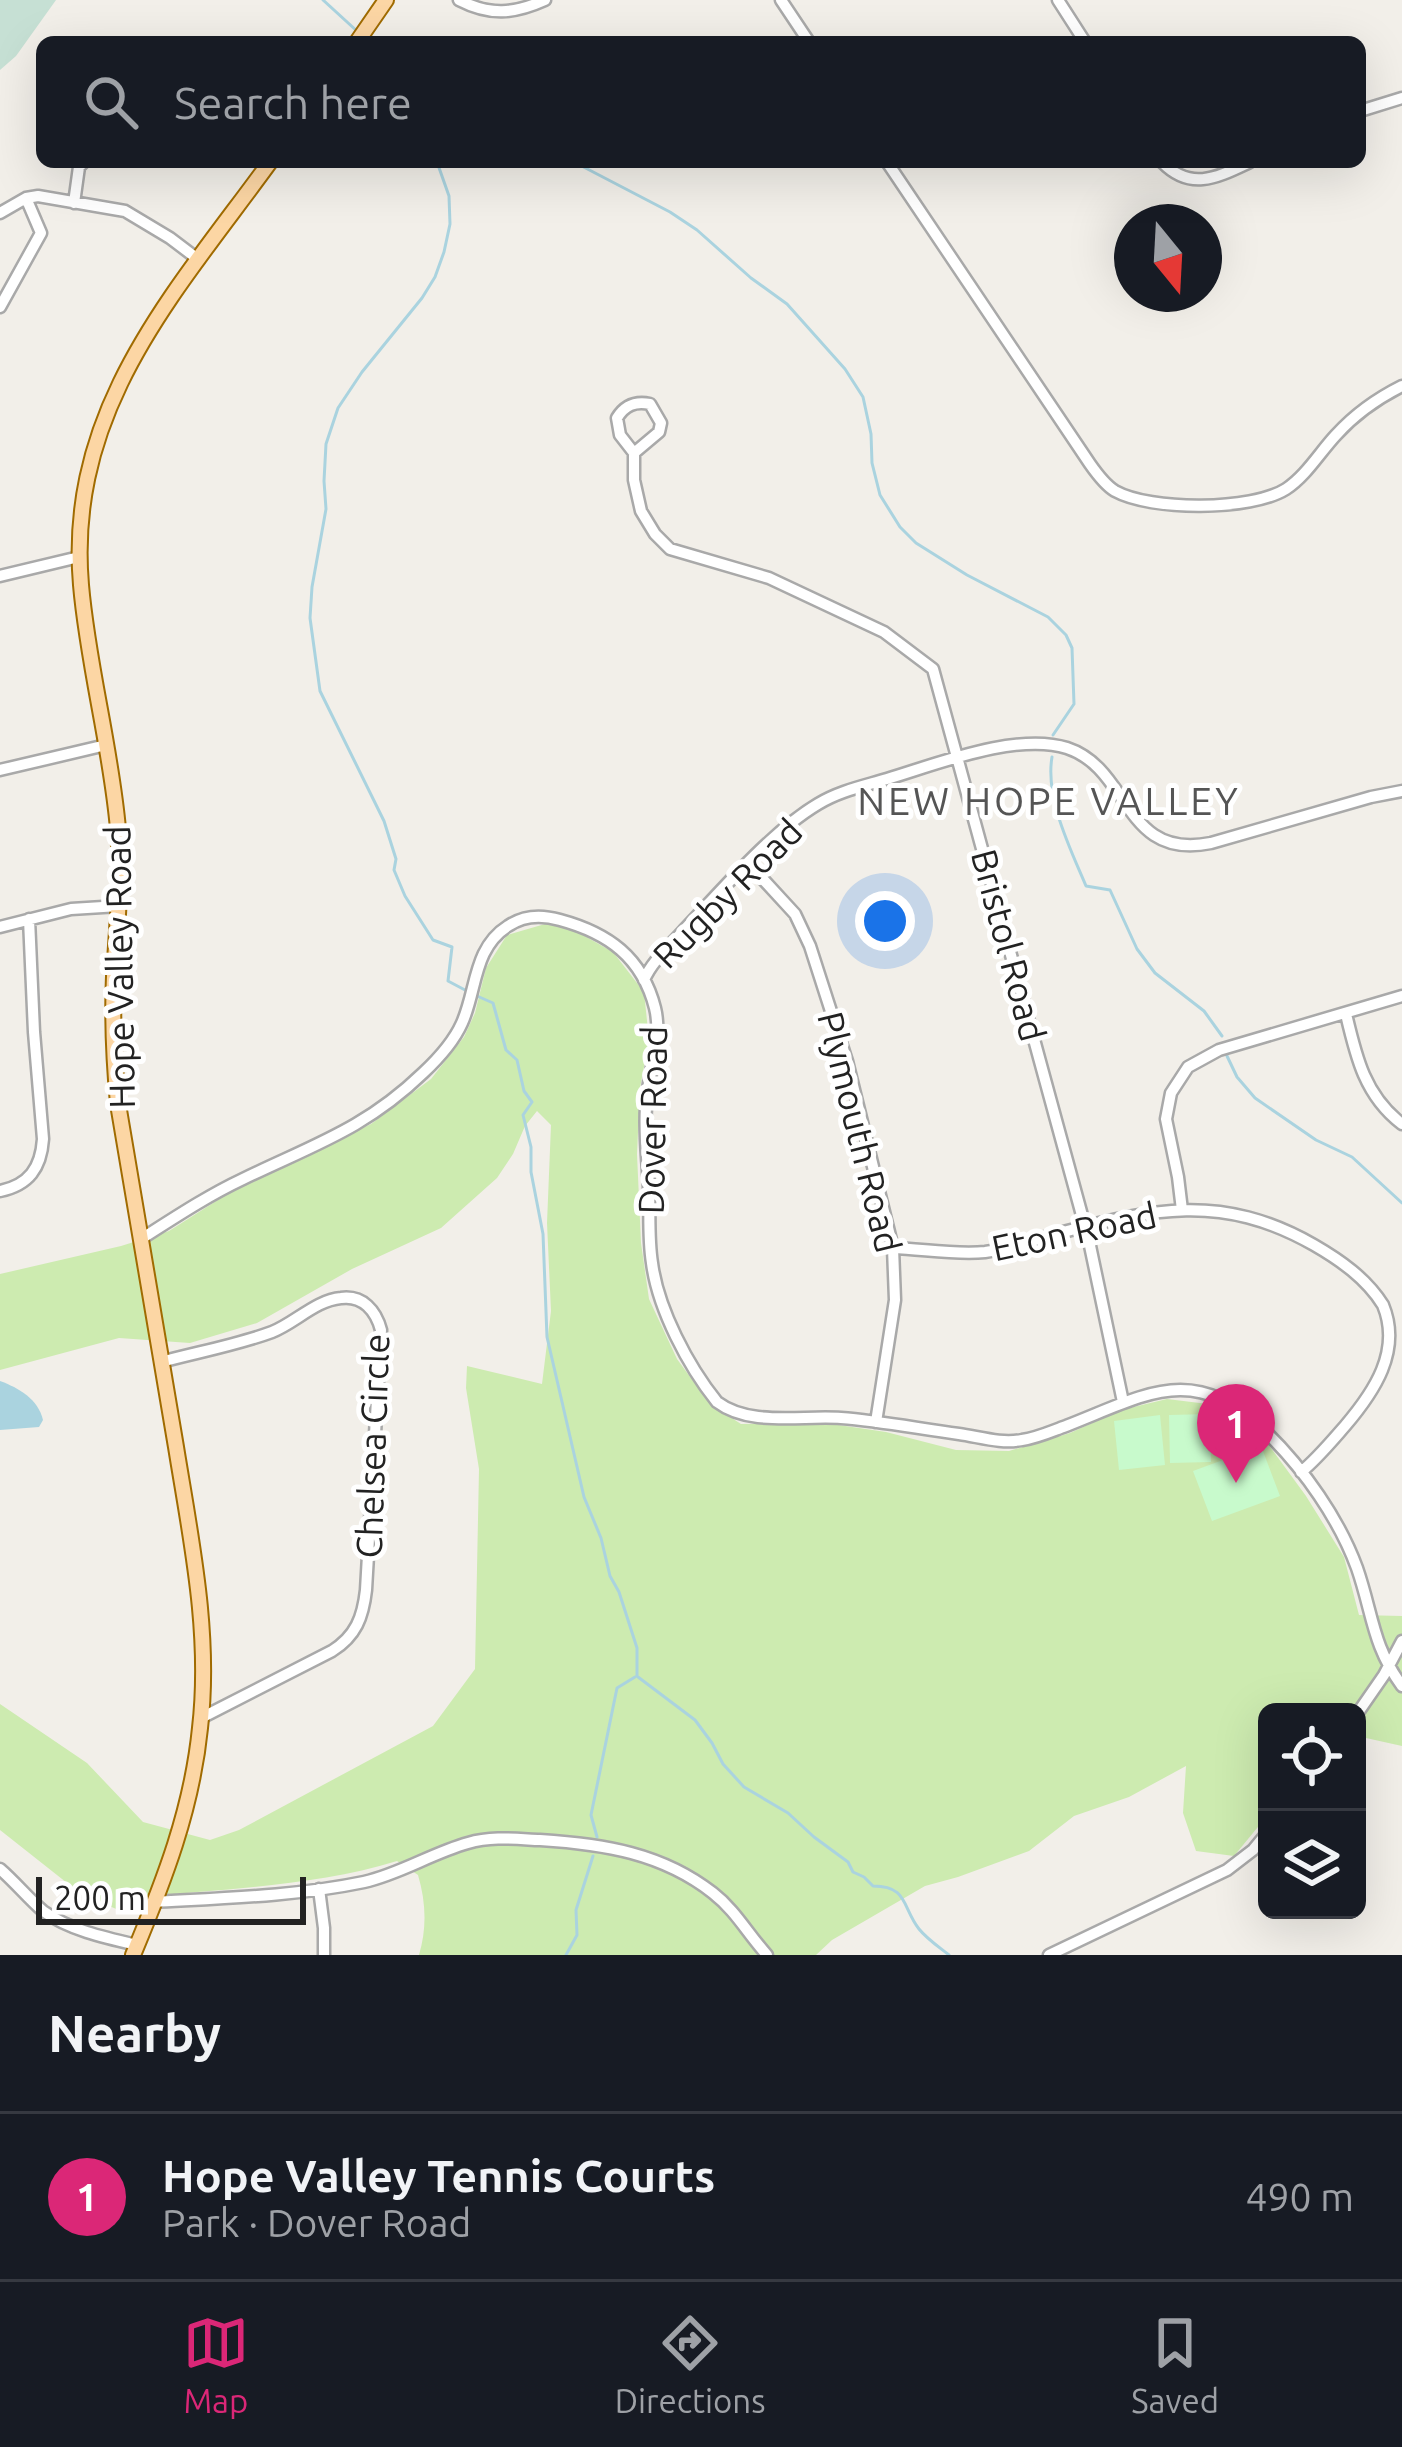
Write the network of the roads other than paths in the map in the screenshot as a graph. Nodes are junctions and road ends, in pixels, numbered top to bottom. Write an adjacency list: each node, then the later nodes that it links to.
1 (459, 0): 2 (street)
2 (545, 0)
3 (781, 0): 7 (street)
4 (1058, 0): 8 (street)
5 (382, 5): 6 (main road)
6 (362, 36)
7 (805, 36)
8 (1081, 36)
9 (1402, 98): 10 (street)
10 (1366, 109)
11 (78, 168): 17 (street)
12 (266, 168): 19 (main road, Hope Valley Road)
13 (891, 168): 21 (street)
14 (1168, 168): 15 (street)
15 (1236, 168)
16 (26, 198): 17 (street); 18 (street); 20 (street)
17 (74, 203): 19 (street)
18 (0, 213)
19 (199, 260): 23 (main road, Hope Valley Road)
20 (0, 307)
21 (1402, 386)
22 (634, 453): 22 (street, Bristol Road); 26 (street, Bristol Road)
23 (80, 557): 24 (street); 25 (main road, Hope Valley Road)
24 (0, 576)
25 (106, 745): 27 (street); 30 (main road, Hope Valley Road)
26 (959, 758): 28 (street, Rugby Road); 29 (street, Rugby Road); 39 (street, Bristol Road)
27 (0, 770)
28 (1402, 791)
29 (749, 864): 33 (street, Rugby Road); 41 (street, Plymouth Road)
30 (119, 906): 31 (street); 40 (main road, Hope Valley Road)
31 (29, 919): 32 (street); 37 (street)
32 (0, 927)
33 (644, 980): 40 (street, Dover Road); 44 (street, Dover Road)
34 (1402, 997): 35 (street)
35 (1346, 1014): 36 (street); 38 (street)
36 (1402, 1124)
37 (0, 1191)
38 (1181, 1210): 39 (street, Eton Road); 45 (street, Eton Road)
39 (1085, 1226): 41 (street, Eton Road); 43 (street, Bristol Road)
40 (141, 1239): 42 (main road, Hope Valley Road)
41 (893, 1248): 44 (street, Plymouth Road)
42 (161, 1362): 50 (main road, Hope Valley Road); 50 (street, Chelsea Circle)
43 (1123, 1402): 44 (street, Dover Road); 45 (street, Dover Road)
44 (876, 1422)
45 (1300, 1472): 47 (street, Dover Road)
46 (1402, 1641): 47 (street)
47 (1388, 1666): 48 (street, Dover Road); 49 (street)
48 (1402, 1686)
49 (1364, 1703)
50 (201, 1718): 54 (main road, Hope Valley Road)
51 (1258, 1844): 58 (street)
52 (0, 1869): 55 (street)
53 (319, 1888): 54 (street); 56 (street); 57 (street)
54 (154, 1903): 55 (main road, Hope Valley Road)
55 (135, 1950)
56 (761, 1952)
57 (323, 1955)
58 (1049, 1955)

